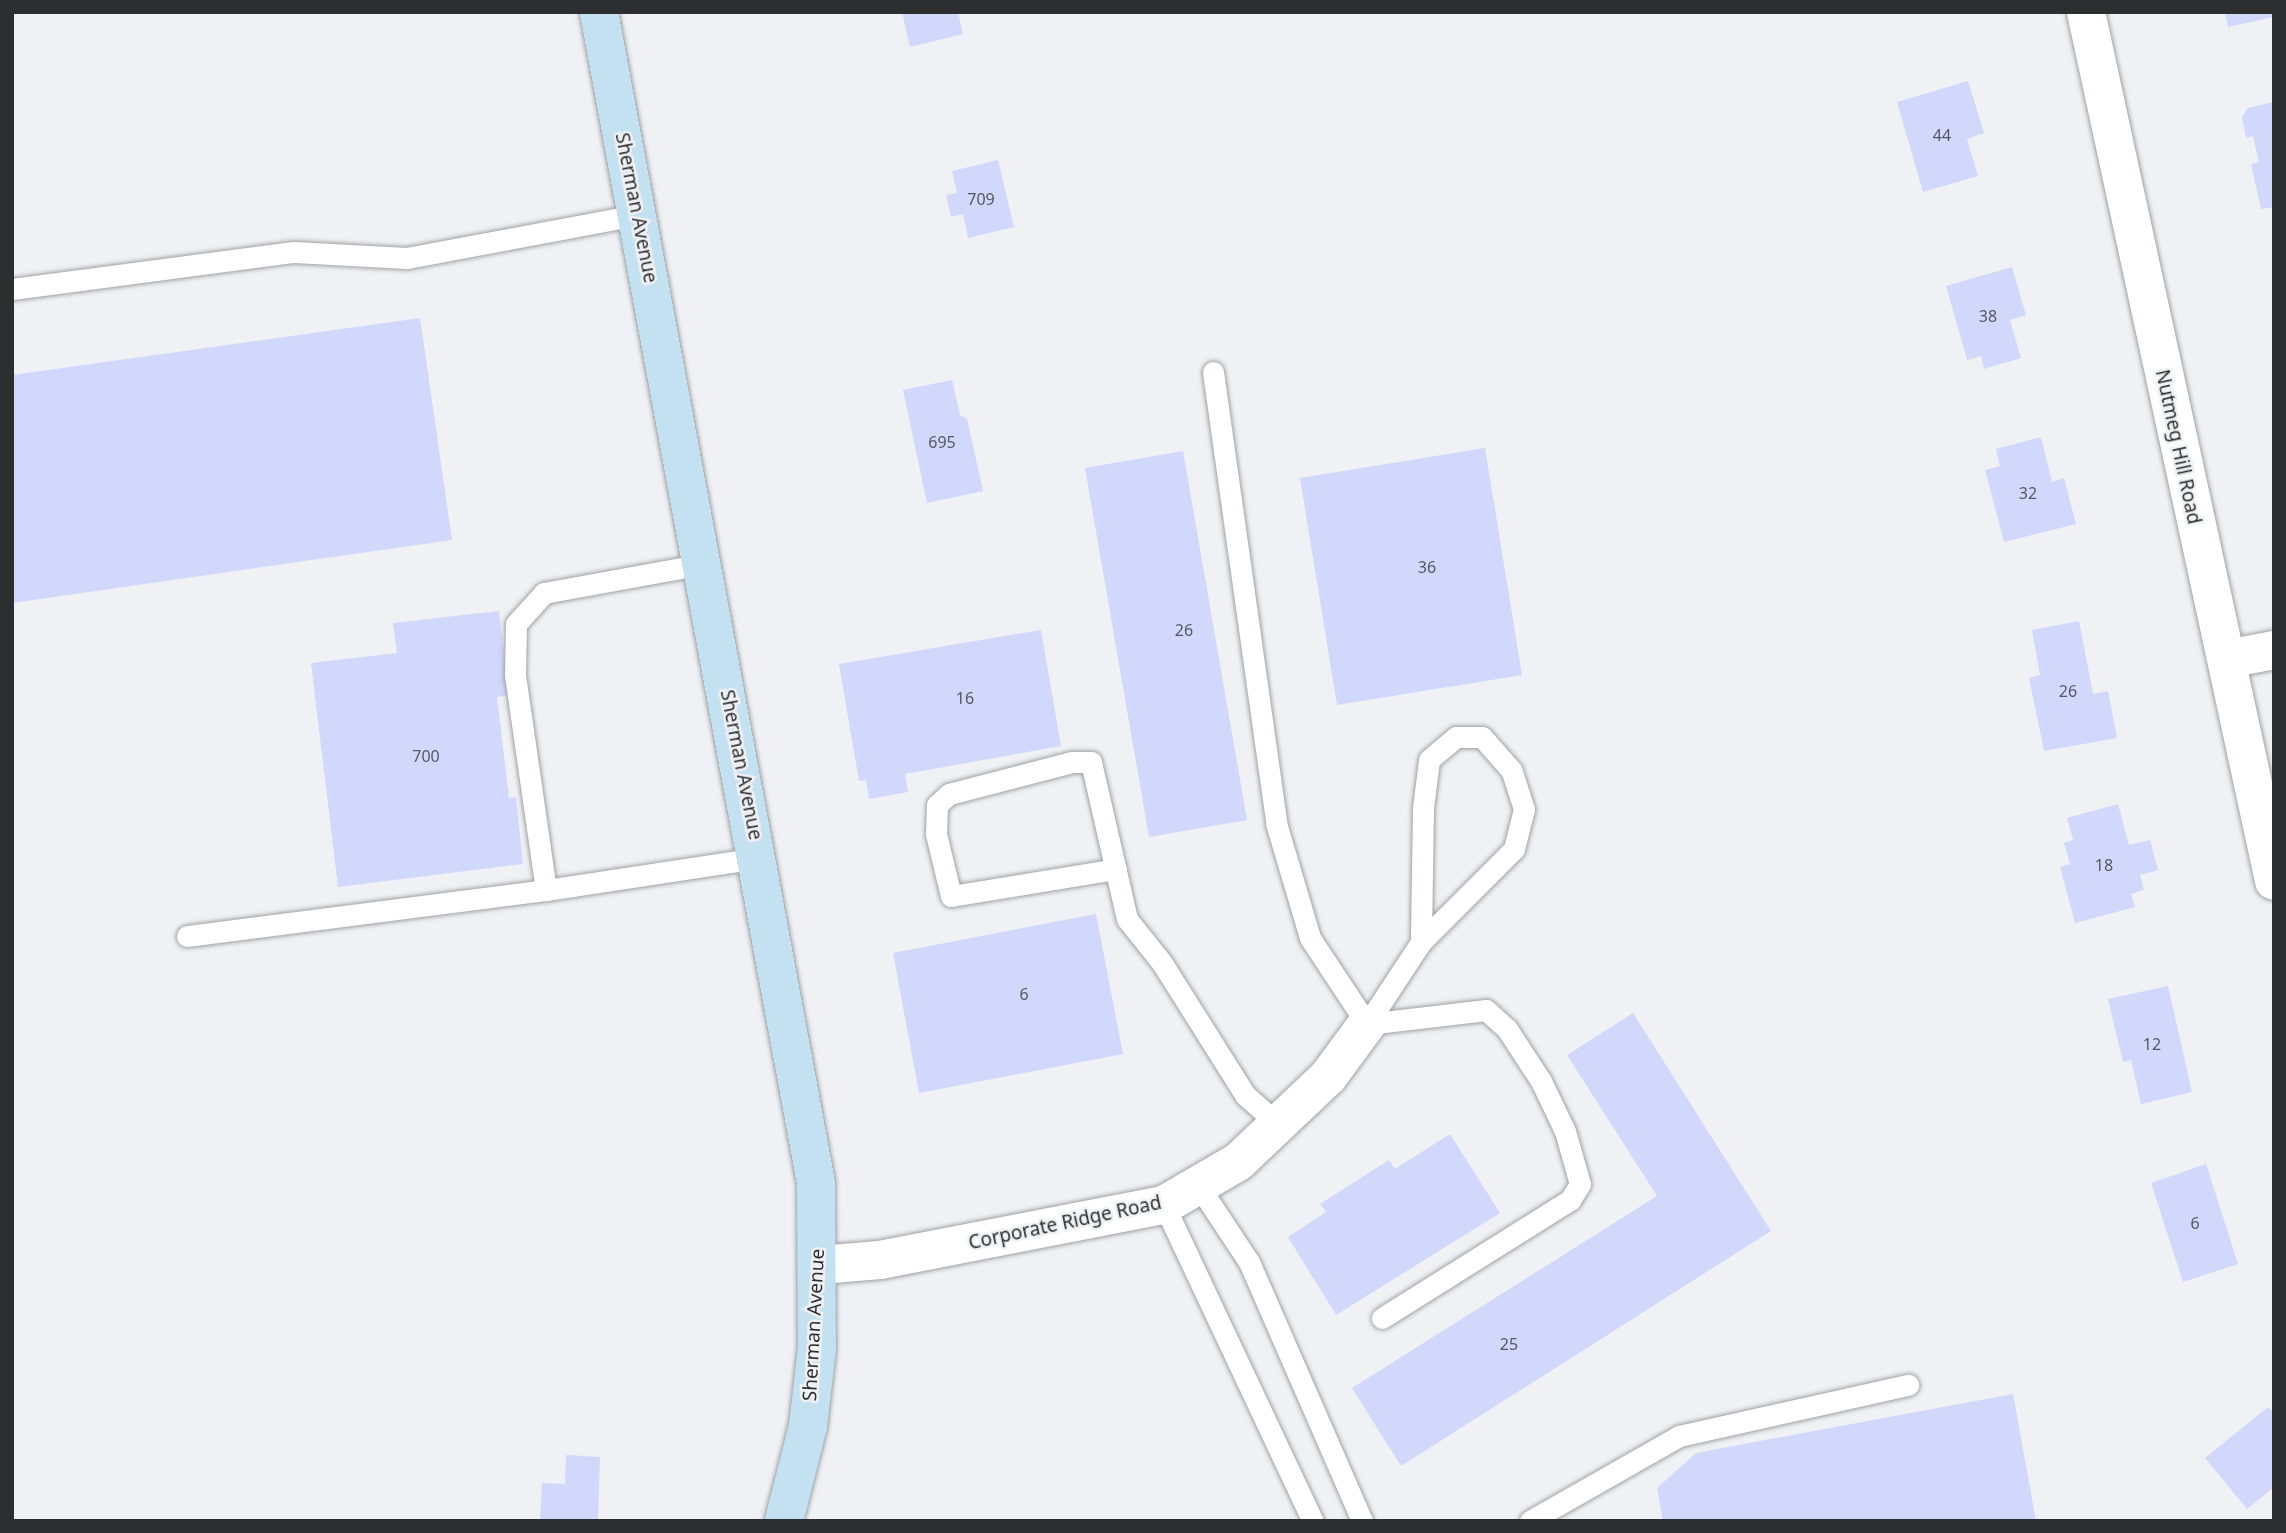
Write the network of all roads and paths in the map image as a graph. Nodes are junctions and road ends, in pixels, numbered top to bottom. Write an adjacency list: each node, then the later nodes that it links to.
1 (2086, 12): 8 (street, Nutmeg Hill Road)
2 (601, 13): 3 (main road, Sherman Avenue)
3 (637, 215): 4 (lane); 6 (main road, Sherman Avenue)
4 (12, 289)
5 (1213, 372): 15 (lane)
6 (703, 564): 9 (main road, Sherman Avenue); 12 (lane)
7 (2274, 650): 8 (street)
8 (2227, 659): 11 (street, Nutmeg Hill Road)
9 (758, 858): 12 (lane); 19 (main road, Sherman Avenue)
10 (1116, 869): 10 (lane); 16 (lane)
11 (2274, 881)
12 (546, 890): 13 (lane)
13 (187, 936)
14 (1421, 942): 14 (lane); 15 (lane)
15 (1367, 1024): 16 (street, Corporate Ridge Road); 20 (lane)
16 (1278, 1124): 17 (street, Corporate Ridge Road)
17 (1198, 1185): 18 (street, Corporate Ridge Road); 24 (lane)
18 (1164, 1205): 19 (street, Corporate Ridge Road); 23 (lane)
19 (820, 1265): 22 (main road, Sherman Avenue)
20 (1382, 1318)
21 (1908, 1385): 25 (lane)
22 (784, 1521)
23 (1313, 1521)
24 (1362, 1521)
25 (1530, 1521)

